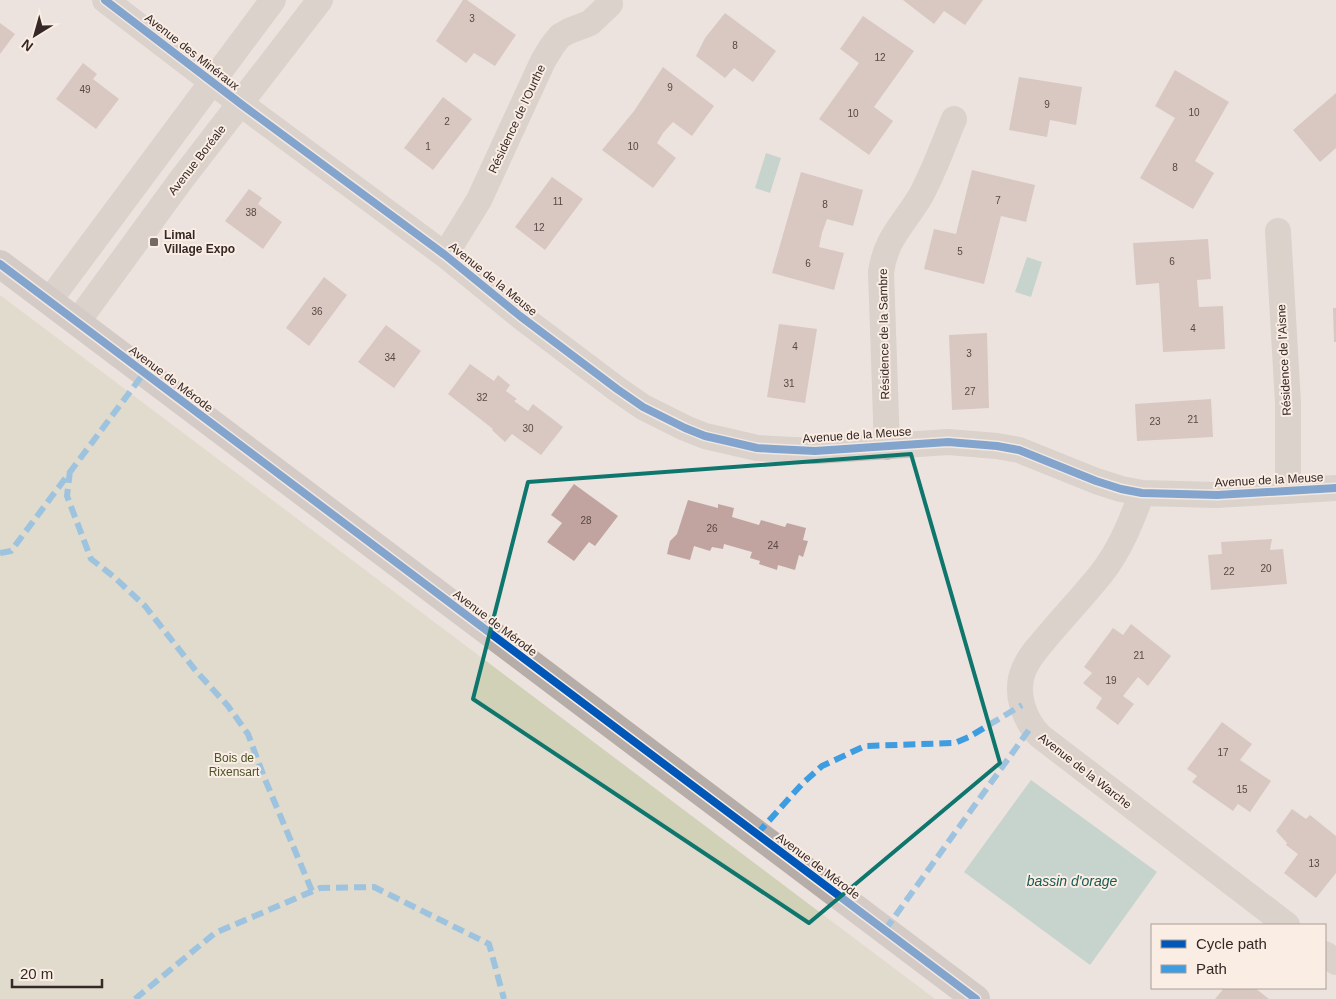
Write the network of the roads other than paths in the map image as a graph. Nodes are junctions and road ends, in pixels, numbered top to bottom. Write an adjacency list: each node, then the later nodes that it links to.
1 (106, 0): 5 (street, Avenue des Minéraux)
2 (273, 0): 5 (street)
3 (320, 0): 6 (street, Avenue Boréale)
4 (610, 4): 9 (street, Résidence de l'Ourthe)
5 (212, 81): 6 (street, Avenue des Minéraux); 11 (street)
6 (241, 104): 9 (street, Avenue de la Meuse); 12 (street, Avenue Boréale)
7 (954, 119): 13 (street, Résidence de la Sambre)
8 (1278, 231): 15 (street, Résidence de l'Aisne)
9 (445, 255): 13 (street, Avenue de la Meuse)
10 (0, 264): 11 (street, Avenue de Mérode)
11 (49, 301): 12 (street, Avenue de Mérode)
12 (78, 321): 18 (street, Avenue de Mérode)
13 (887, 447): 16 (street, Avenue de la Meuse)
14 (1336, 488): 15 (street, Avenue de la Meuse)
15 (1288, 490): 16 (street, Avenue de la Meuse)
16 (1142, 493): 17 (street, Avenue de la Warche)
17 (1286, 924)
18 (976, 999)

